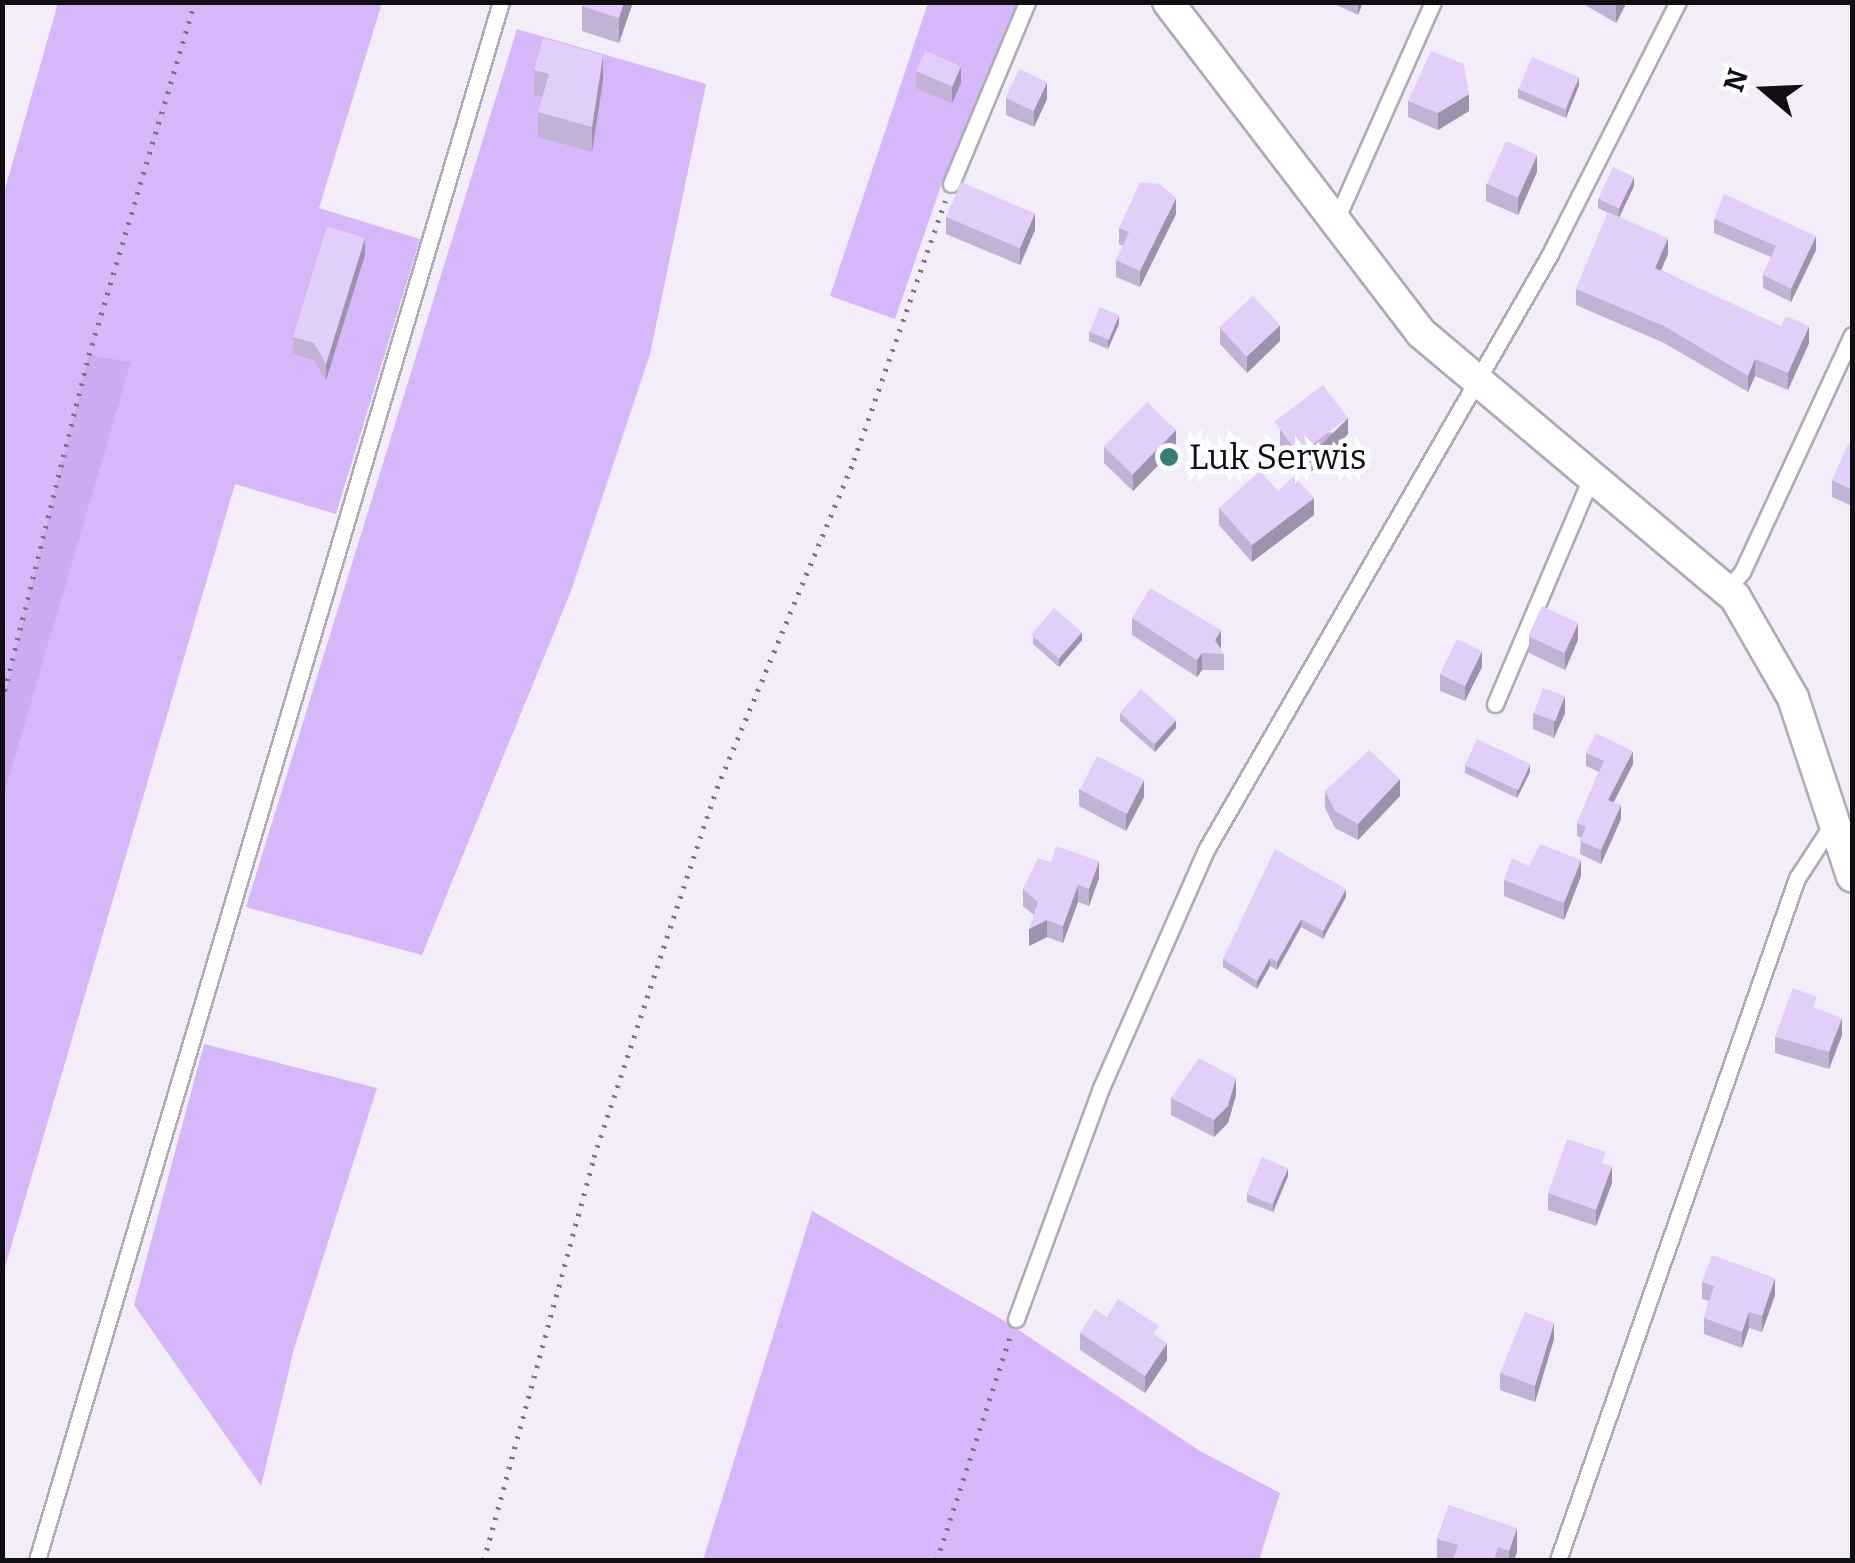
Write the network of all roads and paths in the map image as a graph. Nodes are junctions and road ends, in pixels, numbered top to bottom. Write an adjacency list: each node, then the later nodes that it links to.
1 (196, 2): 13 (path)
2 (501, 2): 18 (lane)
3 (1027, 2): 7 (lane)
4 (1168, 2): 8 (street)
5 (1433, 2): 8 (lane)
6 (1678, 2): 10 (lane)
7 (951, 184): 19 (path)
8 (1334, 226): 10 (street)
9 (1852, 336): 12 (lane)
10 (1476, 385): 11 (street); 17 (lane)
11 (1592, 475): 12 (street); 14 (lane)
12 (1728, 588): 15 (street)
13 (2, 701)
14 (1494, 704)
15 (1833, 822): 16 (street); 21 (lane)
16 (1852, 876)
17 (1016, 1319): 20 (path)
18 (38, 1560)
19 (484, 1560)
20 (938, 1560)
21 (1558, 1560)

